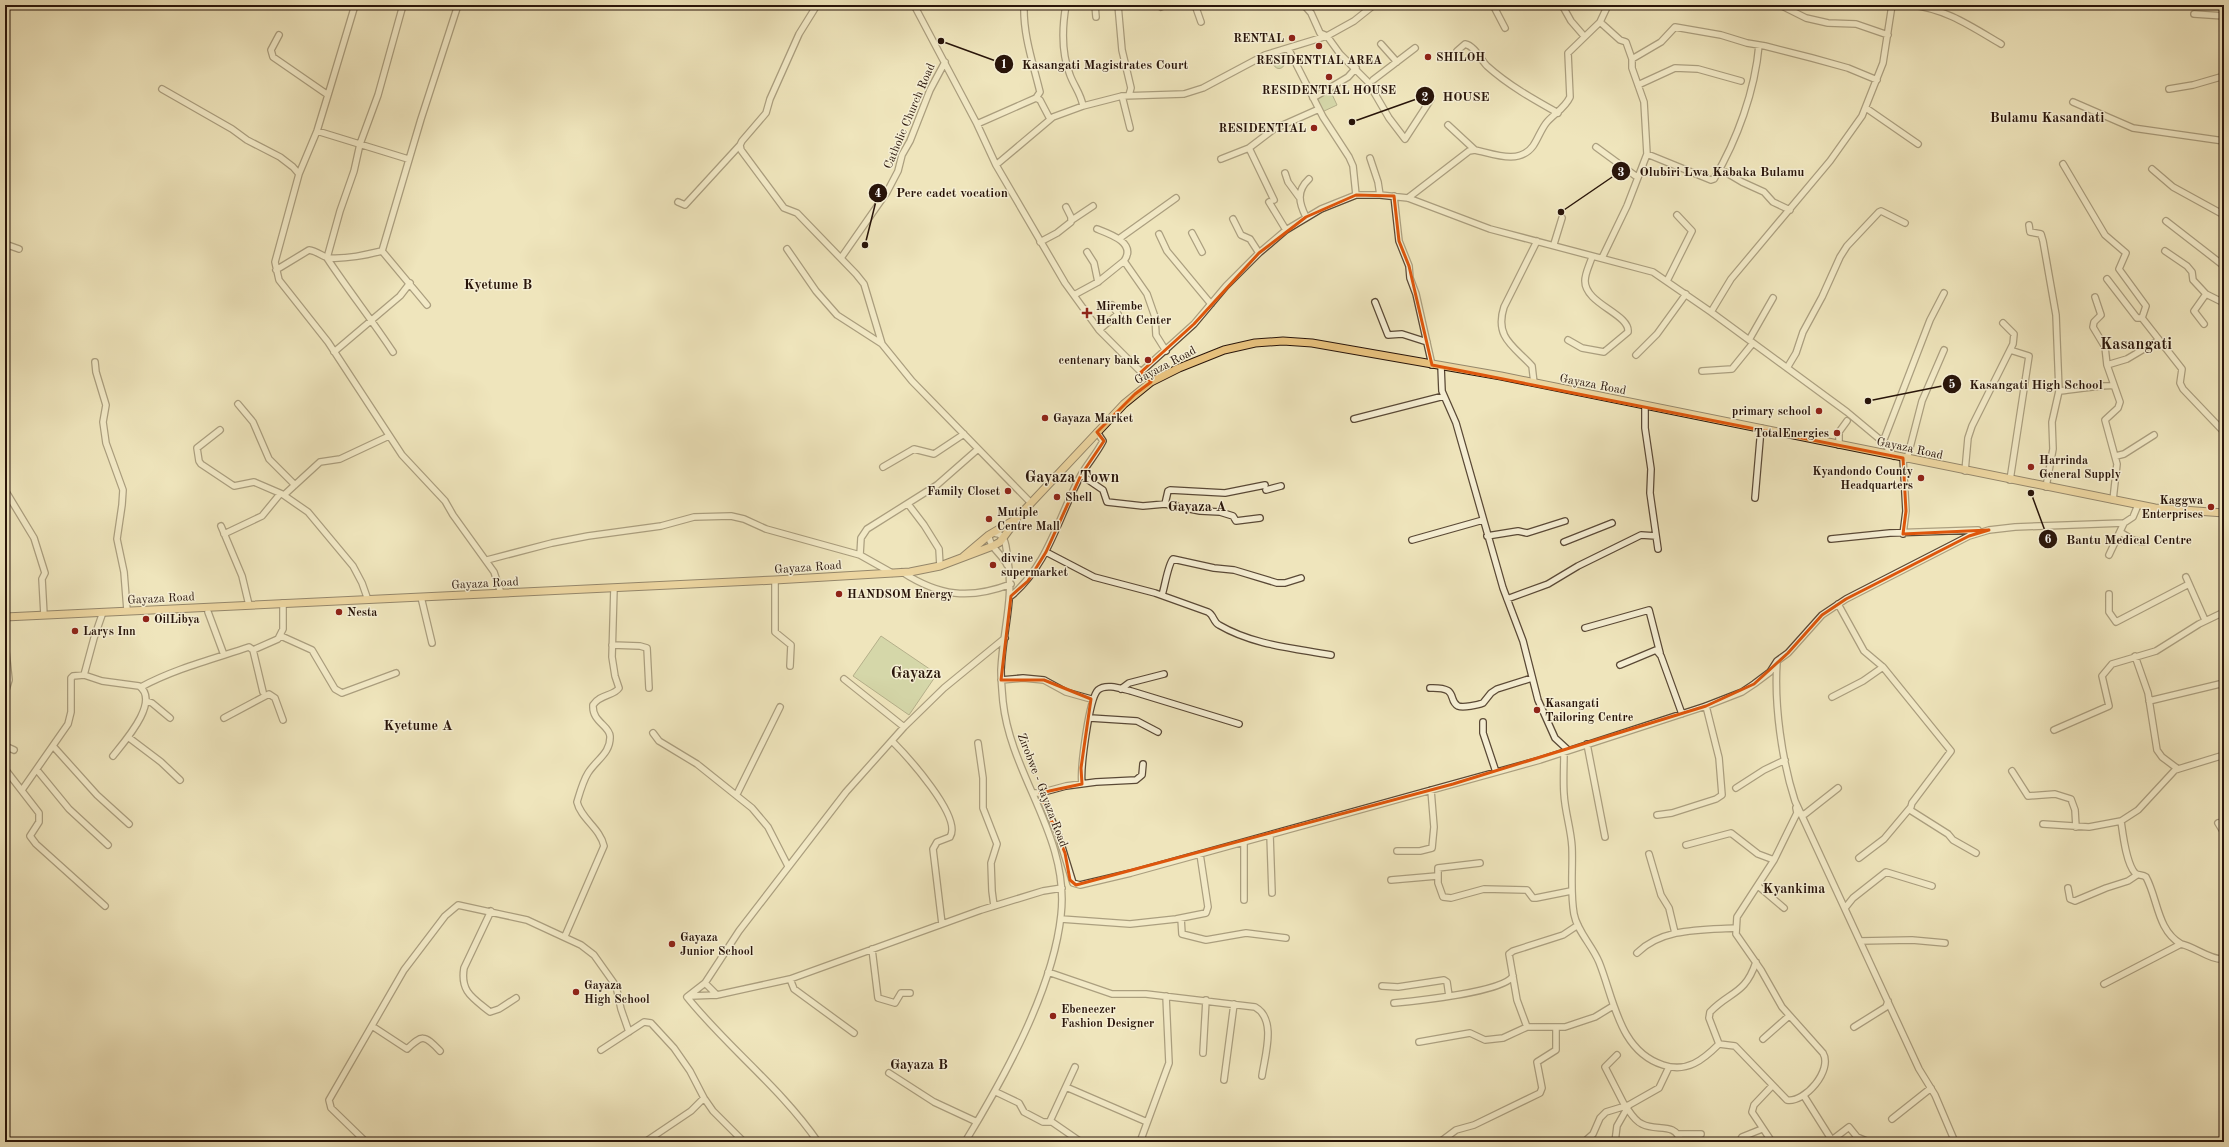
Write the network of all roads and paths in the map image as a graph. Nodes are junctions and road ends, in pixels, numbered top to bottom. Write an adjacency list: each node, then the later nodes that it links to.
1 (355, 5): 46 (street)
2 (403, 5): 63 (street)
3 (458, 5): 72 (street)
4 (817, 5): 65 (street)
5 (914, 5): 36 (street)
6 (1024, 5): 49 (street)
7 (1066, 5): 53 (street)
8 (1095, 5): 21 (street)
9 (1118, 5): 48 (street)
10 (1195, 5): 22 (street)
11 (1304, 5): 27 (street)
12 (1374, 5): 27 (street)
13 (1493, 5): 24 (street)
14 (1562, 5): 28 (street)
15 (1608, 5): 23 (street)
16 (1780, 5): 26 (street)
17 (1892, 5): 26 (street)
18 (1910, 5): 30 (street)
19 (2194, 14): 20 (street)
20 (2224, 16)
21 (1096, 17)
22 (1201, 22)
23 (1600, 22): 28 (street); 35 (street)
24 (1505, 28)
25 (279, 35): 46 (street)
26 (1888, 35): 41 (street)
27 (1327, 36): 32 (street); 38 (street)
28 (1584, 36): 56 (street)
29 (1380, 44): 37 (street)
30 (2001, 44)
31 (1759, 45): 35 (street); 41 (street); 75 (street)
32 (1288, 48): 48 (street); 50 (street)
33 (1415, 48): 37 (street)
34 (1457, 51): 56 (street)
35 (1632, 59): 43 (street)
36 (945, 62): 58 (street); 118 (street, Catholic Church Road)
37 (1397, 62): 40 (street)
38 (1356, 68): 50 (street); 51 (street)
39 (2224, 76): 45 (street)
40 (1373, 80)
41 (1877, 80): 54 (street)
42 (1741, 81): 43 (street)
43 (1638, 85): 69 (street)
44 (162, 89): 78 (street)
45 (2169, 89)
46 (328, 95): 61 (street)
47 (1122, 96): 48 (street); 53 (street); 60 (street)
48 (1129, 96)
49 (1036, 98): 57 (street); 58 (street)
50 (1313, 98): 55 (street)
51 (1431, 99)
52 (2073, 102): 62 (street)
53 (1083, 106): 57 (street)
54 (1866, 108): 64 (street); 90 (street)
55 (1319, 110): 67 (street); 81 (street)
56 (1558, 113): 68 (street)
57 (1050, 119): 74 (street)
58 (977, 124): 74 (street)
59 (1448, 125): 68 (street)
60 (1130, 128)
61 (317, 131): 63 (street); 78 (street)
62 (2224, 141)
63 (360, 144): 72 (street); 117 (street)
64 (1918, 144)
65 (740, 145): 87 (street); 118 (street)
66 (1596, 146): 79 (street)
67 (1249, 148): 71 (street); 101 (street)
68 (1475, 150): 86 (street)
69 (1647, 154): 75 (street); 79 (street)
70 (1370, 158): 82 (street)
71 (1221, 159)
72 (408, 160): 111 (street)
73 (2063, 164): 139 (street)
74 (996, 165): 106 (street)
75 (1720, 169): 90 (street)
76 (2152, 169): 92 (street)
77 (1285, 173): 84 (street)
78 (299, 174): 122 (street)
79 (1637, 178): 119 (street)
80 (1309, 180): 84 (street)
81 (1356, 195): 82 (street); 93 (street)
82 (1380, 195): 83 (street)
83 (1394, 196): 86 (street); 147 (street)
84 (1299, 197): 93 (street)
85 (1176, 198): 104 (street)
86 (1408, 198): 105 (street)
87 (678, 202)
88 (1092, 206): 96 (street)
89 (1066, 207): 96 (street)
90 (1790, 210): 138 (street)
91 (1677, 215): 124 (street)
92 (2224, 215)
93 (1306, 217): 101 (street)
94 (1562, 218): 108 (street)
95 (1234, 219): 115 (street)
96 (1072, 220): 106 (street)
97 (2166, 221): 121 (street)
98 (1905, 223): 159 (street)
99 (2029, 225): 165 (street)
100 (1097, 229): 104 (street)
101 (1286, 230): 115 (street)
102 (1192, 233): 114 (street)
103 (1159, 234): 135 (street)
104 (1120, 238): 120 (street)
105 (1537, 241): 108 (street); 163 (street)
106 (1040, 242): 130 (street)
107 (5, 244): 109 (street)
108 (1554, 244): 116 (street)
109 (19, 249)
110 (787, 249): 148 (street)
111 (382, 251): 117 (street); 126 (street)
112 (2165, 251): 129 (street)
113 (1087, 252): 125 (street)
114 (1202, 252)
115 (1259, 253): 135 (street)
116 (1592, 257): 119 (street); 144 (street)
117 (327, 258): 122 (street); 140 (street)
118 (841, 258): 148 (street)
119 (1602, 258): 124 (street)
120 (1124, 262): 125 (street); 151 (street)
121 (2224, 266)
122 (276, 270): 152 (street)
123 (2107, 279): 139 (street)
124 (1667, 281): 128 (street)
125 (1098, 282): 130 (street)
126 (410, 284): 136 (street); 140 (street)
127 (1944, 293): 178 (street)
128 (1686, 294): 138 (street); 154 (street)
129 (2206, 294): 134 (street); 142 (street)
130 (1074, 295): 143 (street)
131 (2095, 297): 157 (street)
132 (1773, 298): 146 (street)
133 (1375, 302): 147 (street)
134 (2224, 303)
135 (1211, 304): 151 (street)
136 (427, 305)
137 (1112, 305): 143 (street)
138 (1711, 312): 146 (street)
139 (2142, 318): 145 (street)
140 (372, 320): 152 (street); 153 (street)
141 (2002, 323): 150 (street)
142 (2204, 324)
143 (1099, 330): 161 (street)
144 (1568, 340)
145 (2159, 340): 157 (street); 174 (street)
146 (1751, 341): 159 (street); 160 (street)
147 (1427, 342): 156 (street)
148 (882, 344): 175 (street)
149 (1944, 350): 183 (street)
150 (2010, 350): 185 (street); 187 (street)
151 (1166, 351): 161 (street)
152 (334, 352): 177 (street)
153 (393, 352)
154 (1636, 355)
155 (95, 362): 247 (street)
156 (1432, 365): 158 (main road, Gayaza Road); 162 (main road, Gayaza Road)
157 (2107, 365): 164 (street)
158 (1441, 366): 163 (main road, Gayaza Road); 166 (street)
159 (1787, 368): 178 (street)
160 (1702, 370)
161 (1141, 372): 162 (street)
162 (1148, 382): 173 (main road, Gayaza Road)
163 (1534, 383): 168 (main road, Gayaza Road)
164 (2114, 386): 165 (street); 182 (street)
165 (2059, 391): 190 (street)
166 (1444, 396): 169 (street); 202 (street)
167 (238, 404): 188 (street)
168 (1646, 405): 171 (main road, Gayaza Road); 213 (street)
169 (1354, 419)
170 (1847, 420): 179 (street)
171 (1761, 428): 179 (main road, Gayaza Road); 193 (street)
172 (220, 430): 192 (street)
173 (1097, 432): 186 (street); 195 (main road, Gayaza Road)
174 (2224, 432)
175 (964, 434): 180 (street); 184 (street)
176 (2154, 435): 182 (street)
177 (388, 436): 188 (street); 226 (street)
178 (1883, 442): 181 (street)
179 (1839, 445): 181 (main road, Gayaza Road)
180 (978, 449): 195 (street); 196 (street)
181 (1894, 456): 183 (main road, Gayaza Road)
182 (2116, 456): 194 (street)
183 (1905, 459): 185 (main road, Gayaza Road); 210 (street)
184 (883, 467)
185 (1965, 470): 187 (main road, Gayaza Road)
186 (1081, 475): 197 (street); 222 (street)
187 (2010, 480): 190 (main road, Gayaza Road)
188 (295, 485): 192 (street)
189 (1281, 486): 197 (street)
190 (2046, 487): 194 (main road, Gayaza Road)
191 (5, 490): 251 (street)
192 (282, 494): 209 (street); 243 (street)
193 (1756, 498)
194 (2113, 500): 198 (main road, Gayaza Road)
195 (1031, 503): 201 (main road, Gayaza Road)
196 (908, 504): 223 (street); 227 (street)
197 (1165, 504): 200 (street)
198 (2138, 505): 199 (main road, Gayaza Road); 205 (street)
199 (2224, 513): 216 (street)
200 (1260, 518)
201 (1016, 520): 211 (main road, Gayaza Road); 214 (main road, Gayaza Road)
202 (1483, 520): 212 (street); 217 (street)
203 (1565, 521): 212 (street)
204 (1612, 523): 218 (street)
205 (2124, 523): 207 (street); 208 (street)
206 (221, 526): 209 (street)
207 (1989, 530): 210 (street); 245 (street)
208 (2120, 532): 219 (street); 224 (street)
209 (224, 534): 246 (street)
210 (1903, 534): 215 (street)
211 (991, 535): 214 (street); 220 (street, Zirobwe - Gayaza Road); 225 (main road, Gayaza Road)
212 (1487, 536): 242 (street)
213 (1656, 536): 221 (street); 242 (street)
214 (1003, 538): 220 (main road, Gayaza Road); 228 (street, Zirobwe - Gayaza Road)
215 (1832, 539)
216 (2224, 539)
217 (1412, 540)
218 (1564, 542)
219 (2143, 542)
220 (993, 546): 225 (main road, Gayaza Road); 228 (street, Zirobwe - Gayaza Road)
221 (1658, 548)
222 (1046, 552): 239 (street); 240 (street)
223 (860, 555): 226 (street); 230 (street)
224 (2109, 555)
225 (963, 557): 227 (main road, Gayaza Road)
226 (487, 560): 237 (street)
227 (940, 566): 229 (main road, Gayaza Road)
228 (1009, 569): 234 (street, Zirobwe - Gayaza Road)
229 (902, 572): 230 (main road, Gayaza Road); 234 (street)
230 (892, 573): 233 (main road, Gayaza Road)
231 (2186, 577): 235 (street)
232 (1301, 578): 239 (street)
233 (775, 580): 236 (main road, Gayaza Road); 267 (street)
234 (1011, 584): 240 (street, Zirobwe - Gayaza Road)
235 (2189, 584): 238 (street); 253 (street)
236 (614, 588): 237 (main road, Gayaza Road); 259 (street)
237 (501, 593): 241 (main road, Gayaza Road)
238 (2109, 594)
239 (1162, 595): 263 (street)
240 (1011, 596): 256 (street, Zirobwe - Gayaza Road)
241 (421, 597): 243 (main road, Gayaza Road); 258 (street)
242 (1507, 599): 272 (street)
243 (368, 600): 244 (main road, Gayaza Road)
244 (283, 604): 246 (main road, Gayaza Road); 255 (street)
245 (1838, 604): 265 (street); 268 (street)
246 (249, 605): 247 (main road, Gayaza Road)
247 (127, 610): 248 (main road, Gayaza Road)
248 (103, 612): 251 (main road, Gayaza Road); 271 (street)
249 (208, 612): 262 (street)
250 (2224, 612): 253 (street)
251 (44, 615): 252 (main road, Gayaza Road)
252 (5, 617)
253 (2205, 620): 264 (street)
254 (1585, 628): 261 (street)
255 (281, 636): 260 (street); 269 (street)
256 (1005, 638): 274 (street, Zirobwe - Gayaza Road); 295 (street)
257 (5, 642): 280 (street)
258 (432, 643)
259 (612, 645): 277 (street); 369 (street)
260 (254, 650): 262 (street); 281 (street)
261 (1660, 653): 266 (street); 288 (street)
262 (224, 655): 276 (street)
263 (1331, 655)
264 (2135, 656): 285 (street); 296 (street)
265 (1777, 661): 286 (street); 309 (street)
266 (1620, 665)
267 (790, 666)
268 (1883, 667): 282 (street); 325 (street)
269 (396, 672)
270 (1164, 674): 279 (street)
271 (84, 675): 276 (street); 304 (street)
272 (1532, 678): 278 (street); 306 (street)
273 (844, 679): 295 (street)
274 (1002, 680): 283 (street); 322 (street, Zirobwe - Gayaza Road)
275 (2224, 683): 285 (street)
276 (141, 687): 284 (street)
277 (649, 688)
278 (1430, 688)
279 (1121, 689): 283 (street); 294 (street)
280 (5, 692)
281 (263, 692)
282 (1832, 696)
283 (1091, 700): 291 (street)
284 (146, 701): 289 (street); 299 (street)
285 (2149, 701): 312 (street)
286 (1706, 706): 288 (street); 326 (street)
287 (780, 707): 324 (street)
288 (1682, 714): 302 (street)
289 (170, 718)
290 (224, 718): 292 (street)
291 (1090, 718): 297 (street); 317 (street)
292 (283, 720)
293 (1483, 722): 315 (street)
294 (1239, 724)
295 (904, 727): 300 (street)
296 (2054, 730)
297 (1158, 732)
298 (653, 733): 324 (street)
299 (128, 738): 308 (street); 316 (street)
300 (892, 741): 346 (street); 364 (street)
301 (978, 743): 358 (street)
302 (1587, 744): 306 (street); 335 (street)
303 (5, 746): 305 (street)
304 (53, 746): 313 (street); 330 (street)
305 (14, 750)
306 (1566, 750): 315 (street); 354 (street)
307 (2224, 755): 312 (street)
308 (113, 756)
309 (1785, 760): 318 (street); 327 (street)
310 (1143, 764): 317 (street)
311 (5, 769): 320 (street)
312 (2178, 769): 328 (street)
313 (37, 770): 320 (street); 337 (street)
314 (2012, 771): 332 (street)
315 (1496, 772): 321 (street)
316 (180, 780)
317 (1082, 784): 323 (street)
318 (1736, 788)
319 (1838, 788): 327 (street)
320 (22, 790): 357 (street)
321 (1431, 790): 334 (street); 339 (street)
322 (1033, 793): 323 (street); 352 (street, Zirobwe - Gayaza Road)
323 (1040, 793): 341 (street)
324 (737, 794): 346 (street)
325 (1910, 808): 340 (street); 343 (street)
326 (1657, 814)
327 (1799, 814): 344 (street); 360 (street)
328 (2121, 821): 332 (street); 347 (street)
329 (2218, 823): 333 (street)
330 (129, 824)
331 (2043, 824): 332 (street)
332 (2076, 827)
333 (2224, 833)
334 (1270, 835): 336 (street); 355 (street)
335 (1605, 837)
336 (1244, 842): 341 (street); 356 (street)
337 (108, 845)
338 (1686, 845): 344 (street)
339 (1397, 851)
340 (1976, 853)
341 (1200, 854): 362 (street)
342 (1649, 854): 368 (street)
343 (1859, 858)
344 (1774, 860): 350 (street)
345 (1480, 863): 348 (street)
346 (788, 866): 381 (street)
347 (2137, 875): 353 (street); 373 (street)
348 (1437, 876): 349 (street); 354 (street)
349 (1391, 880)
350 (1758, 886): 359 (street); 366 (street)
351 (1932, 886): 360 (street)
352 (1062, 888): 358 (street); 363 (street, Zirobwe - Gayaza Road)
353 (2068, 888)
354 (1571, 891): 365 (street)
355 (1272, 893)
356 (1244, 900)
357 (105, 906)
358 (994, 906): 364 (street)
359 (1784, 908)
360 (1845, 908): 371 (street)
361 (491, 911): 369 (street); 389 (street); 396 (street)
362 (1181, 918): 363 (street); 370 (street)
363 (1061, 920): 378 (street, Zirobwe - Gayaza Road)
364 (942, 924): 374 (street)
365 (1578, 926): 379 (street); 394 (street)
366 (1735, 928): 368 (street); 377 (street)
367 (2163, 932): 373 (street)
368 (1675, 933): 375 (street)
369 (565, 936): 400 (street)
370 (1286, 938)
371 (1860, 941): 372 (street); 391 (street)
372 (1945, 943)
373 (2178, 945): 376 (street); 382 (street)
374 (872, 949): 380 (street); 384 (street)
375 (1637, 953)
376 (2224, 959)
377 (1756, 962): 395 (street); 404 (street)
378 (1048, 972): 386 (street); 417 (street, Zirobwe - Gayaza Road)
379 (1513, 976): 387 (street); 397 (street)
380 (790, 979): 385 (street); 401 (street)
381 (705, 983): 385 (street); 388 (street)
382 (2104, 984)
383 (1382, 986): 387 (street)
384 (910, 994)
385 (717, 995): 388 (street)
386 (1166, 996): 390 (street); 424 (street)
387 (1449, 996): 392 (street)
388 (687, 997): 433 (street)
389 (516, 998)
390 (1206, 1000): 393 (street); 407 (street)
391 (1888, 1001): 398 (street); 416 (street)
392 (1394, 1003)
393 (1234, 1004): 412 (street); 413 (street)
394 (1613, 1006): 399 (street); 410 (street)
395 (1789, 1016): 402 (street); 418 (street)
396 (372, 1026): 406 (street); 430 (street)
397 (1527, 1027): 399 (street); 403 (street)
398 (1854, 1027)
399 (1556, 1028): 436 (street)
400 (629, 1032): 405 (street); 419 (street)
401 (854, 1033)
402 (1763, 1039)
403 (1419, 1042)
404 (1718, 1044): 410 (street); 415 (street)
405 (601, 1050)
406 (440, 1051)
407 (1203, 1052)
408 (1617, 1055): 420 (street)
409 (1075, 1067): 414 (street)
410 (1669, 1067): 420 (street)
411 (889, 1073): 423 (street)
412 (1262, 1076)
413 (1224, 1080)
414 (1066, 1086): 422 (street); 424 (street)
415 (1772, 1086): 418 (street); 425 (street)
416 (1931, 1088): 421 (street); 443 (street)
417 (996, 1092): 422 (street); 423 (street, Zirobwe - Gayaza Road)
418 (1804, 1096): 429 (street)
419 (704, 1098): 431 (street); 432 (street)
420 (1627, 1106): 426 (street); 437 (street); 438 (street)
421 (1892, 1118)
422 (1050, 1121): 434 (street)
423 (977, 1122): 428 (street, Zirobwe - Gayaza Road)
424 (1147, 1122): 435 (street)
425 (1762, 1129): 440 (street); 441 (street)
426 (1678, 1134): 427 (street); 439 (street)
427 (1701, 1134)
428 (967, 1141)
429 (1832, 1141): 442 (street)
430 (366, 1142)
431 (645, 1142)
432 (746, 1142)
433 (818, 1142)
434 (1081, 1142)
435 (1140, 1142)
436 (1440, 1142)
437 (1584, 1142)
438 (1615, 1142)
439 (1681, 1142)
440 (1739, 1142)
441 (1772, 1142)
442 (1869, 1142)
443 (1955, 1142)

